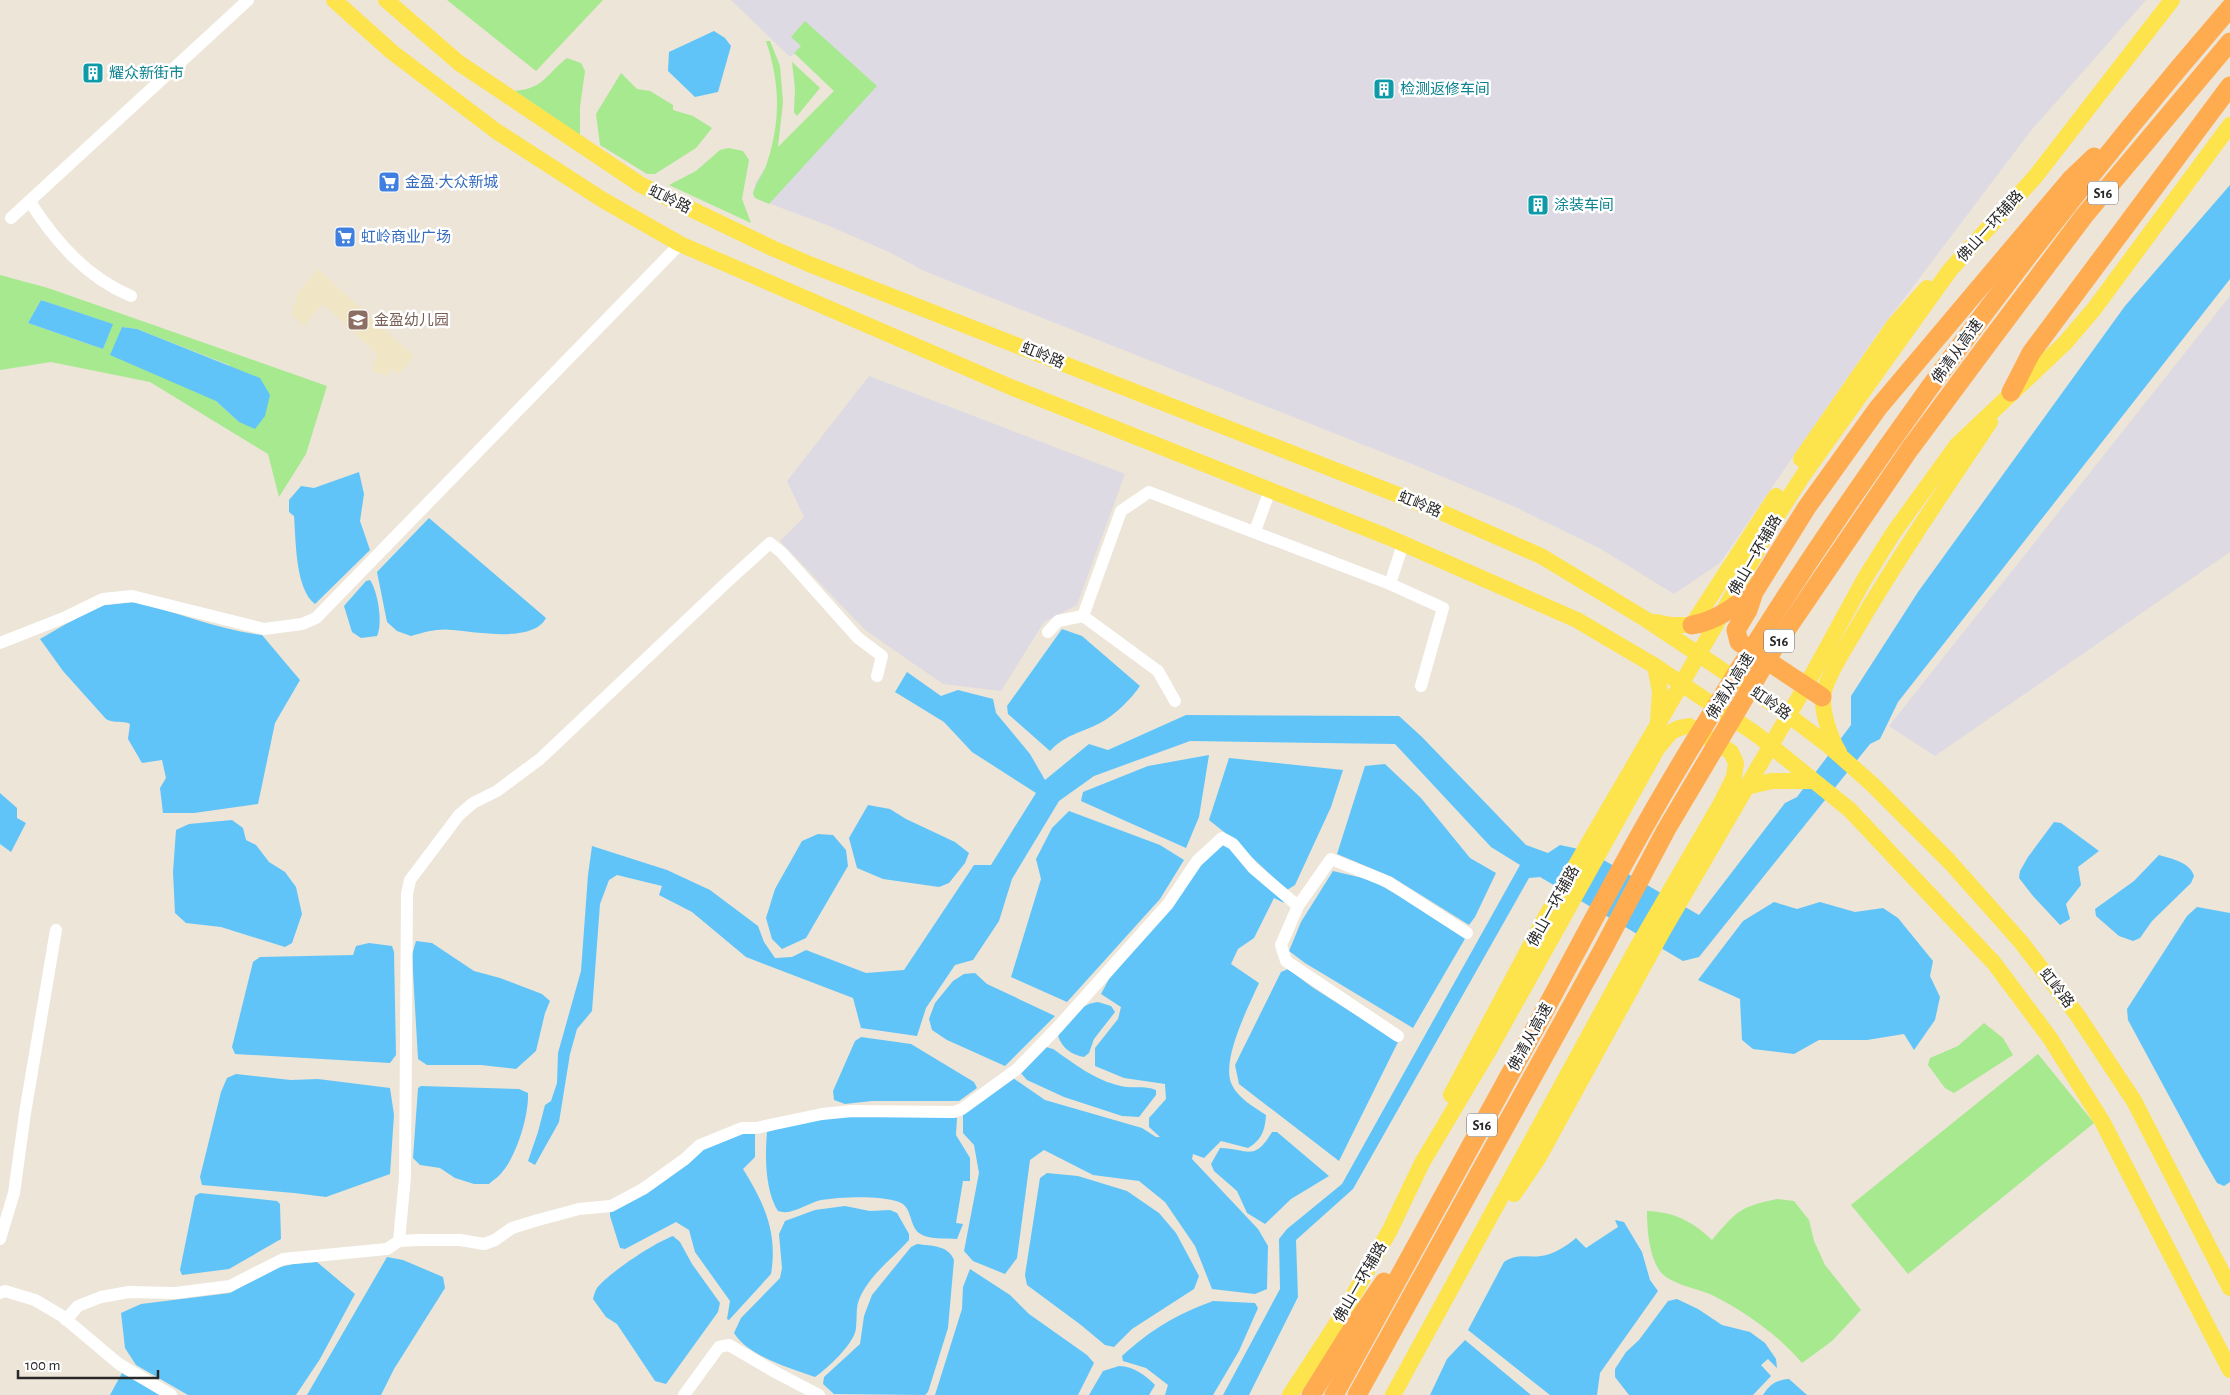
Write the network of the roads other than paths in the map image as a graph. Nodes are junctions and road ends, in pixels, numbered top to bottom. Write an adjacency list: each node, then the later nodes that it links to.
1 (248, 0): 10 (street)
2 (334, 0): 12 (main road)
3 (386, 0): 22 (main road, 虹岭路)
4 (2172, 0): 13 (main road, 佛山一环辅路)
5 (2230, 8): 8 (highway, 佛清从高速 / S16)
6 (2230, 42): 54 (highway, 佛清从高速 / S16)
7 (2230, 86): 15 (highway)
8 (2148, 103): 20 (highway); 40 (highway, 佛清从高速 / S16)
9 (2230, 125): 15 (main road)
10 (30, 202): 11 (street); 14 (street)
11 (11, 218)
12 (680, 244): 16 (main road); 25 (street)
13 (1950, 270): 23 (main road); 39 (main road, 佛山一环辅路)
14 (131, 296)
15 (2011, 392): 29 (main road); 43 (main road)
16 (1270, 490): 17 (street); 18 (main road)
17 (1255, 531): 19 (street); 21 (street)
18 (1403, 544): 19 (street); 26 (main road)
19 (1390, 584): 28 (street)
20 (1754, 592): 23 (highway); 29 (highway)
21 (1083, 616): 24 (street); 30 (street)
22 (1648, 620): 23 (main road); 31 (main road, 虹岭路)
23 (1692, 625)
24 (1048, 632)
25 (0, 643)
26 (1655, 666): 32 (main road); 33 (main road)
27 (877, 676): 42 (street)
28 (1420, 686)
29 (1822, 697): 31 (main road)
30 (1175, 702)
31 (1831, 744): 44 (main road, 虹岭路)
32 (1657, 749): 34 (main road, 佛山一环辅路); 39 (main road, 佛山一环辅路)
33 (1812, 781): 34 (main road); 47 (main road)
34 (1720, 805): 43 (main road, 佛山一环辅路)
35 (1298, 906): 37 (street); 38 (street); 42 (street)
36 (56, 930): 41 (street)
37 (1467, 933)
38 (1398, 1036)
39 (1422, 1164): 51 (main road, 佛山一环辅路)
40 (1443, 1196): 52 (highway); 53 (highway, 佛清从高速 / S16)
41 (0, 1240)
42 (400, 1241): 46 (street)
43 (1465, 1263): 55 (main road)
44 (2230, 1288)
45 (0, 1292): 46 (street)
46 (66, 1320): 48 (street)
47 (2230, 1370)
48 (171, 1395)
49 (684, 1395): 50 (street)
50 (820, 1395)
51 (1290, 1395)
52 (1311, 1395)
53 (1334, 1395)
54 (1357, 1395)
55 (1393, 1395)

